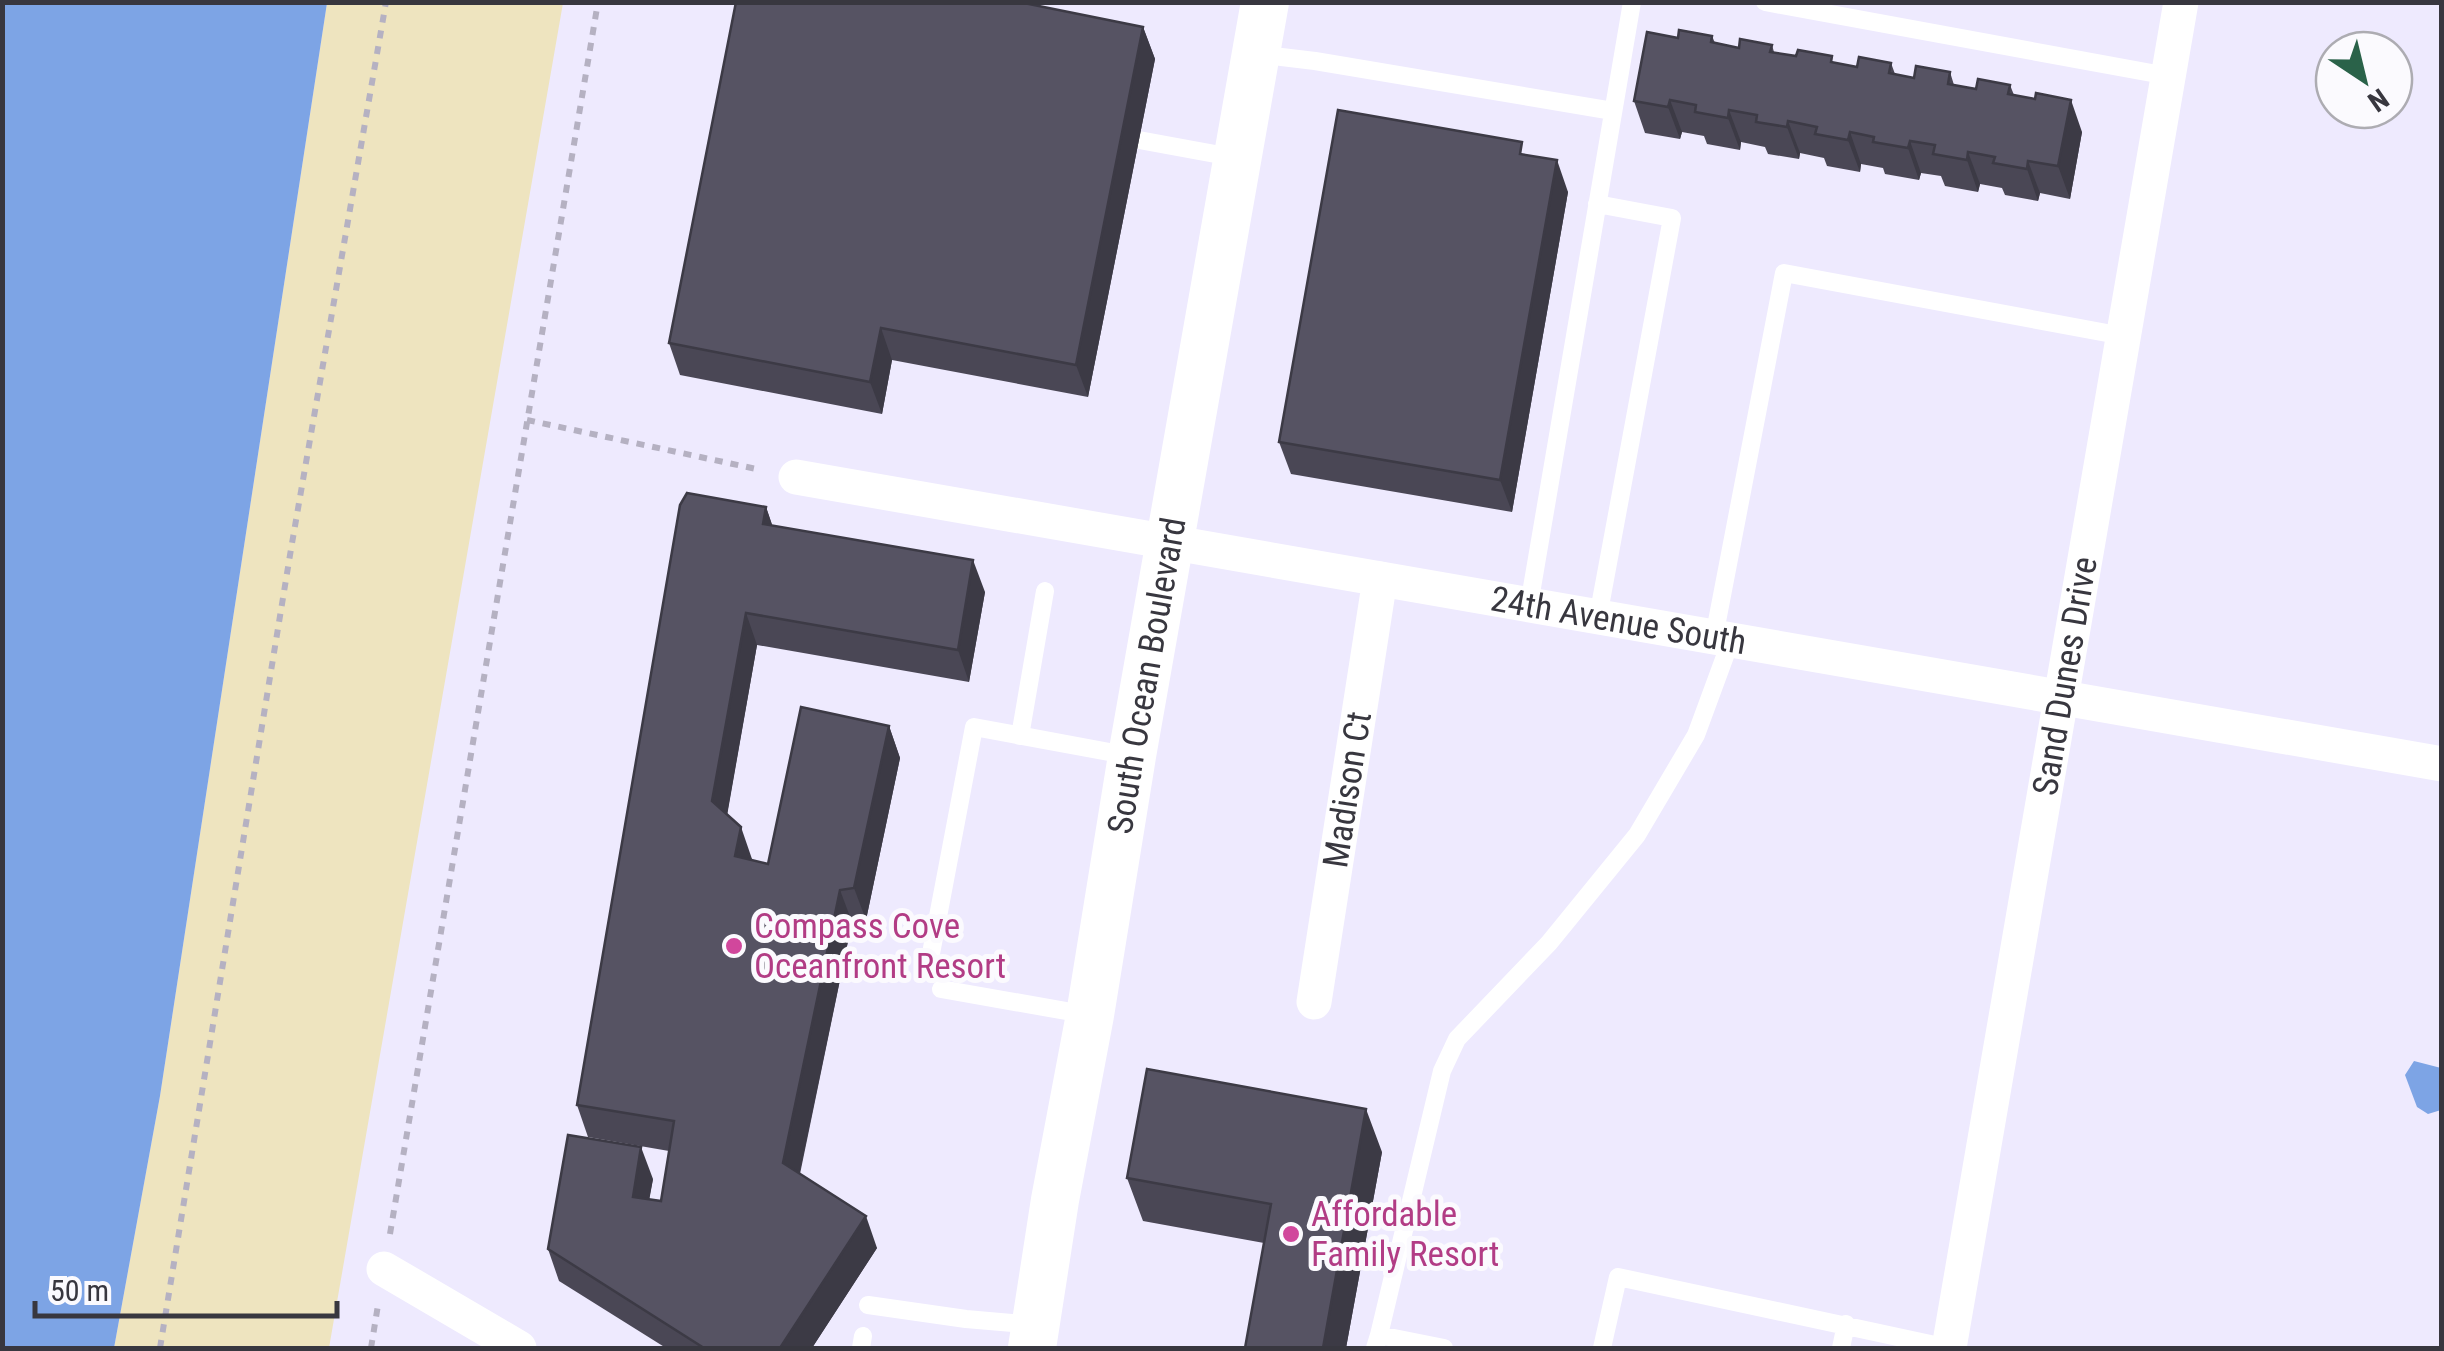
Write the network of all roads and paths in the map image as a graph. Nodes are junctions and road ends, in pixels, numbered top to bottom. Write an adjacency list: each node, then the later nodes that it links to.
1 (386, 2): 35 (path)
2 (598, 2): 14 (path)
3 (1265, 2): 7 (main road, South Ocean Boulevard)
4 (1632, 2): 9 (lane)
5 (1765, 2): 8 (lane)
6 (2181, 2): 8 (street, Sand Dunes Drive)
7 (1256, 54): 9 (lane); 11 (main road, South Ocean Boulevard)
8 (2168, 76): 13 (street, Sand Dunes Drive)
9 (1613, 111): 12 (lane)
10 (1139, 140): 11 (lane)
11 (1237, 158): 16 (main road, South Ocean Boulevard)
12 (1597, 204): 19 (lane); 20 (lane)
13 (2123, 336): 21 (lane); 22 (street, Sand Dunes Drive)
14 (528, 420): 15 (path); 30 (path)
15 (796, 478): 16 (street, 24th Avenue South)
16 (1169, 542): 17 (street, 24th Avenue South); 24 (main road, South Ocean Boulevard)
17 (1380, 579): 19 (street, 24th Avenue South); 28 (street, Madison Ct)
18 (1046, 591): 23 (lane)
19 (1529, 605): 20 (street, 24th Avenue South)
20 (1598, 617): 21 (street, 24th Avenue South)
21 (1723, 639): 22 (street, 24th Avenue South); 34 (lane)
22 (2061, 698): 25 (street, 24th Avenue South); 41 (street, Sand Dunes Drive)
23 (1020, 736): 24 (lane); 26 (lane)
24 (1132, 756): 29 (main road, South Ocean Boulevard)
25 (2442, 764)
26 (929, 964)
27 (942, 990): 29 (lane)
28 (1314, 1002)
29 (1090, 1016): 33 (main road, South Ocean Boulevard)
30 (384, 1269): 36 (path); 37 (street)
31 (868, 1306): 33 (lane)
32 (1846, 1324): 39 (lane); 40 (lane); 41 (lane)
33 (1034, 1337)
34 (1377, 1342): 38 (lane)
35 (160, 1348)
36 (371, 1348)
37 (519, 1348)
38 (1444, 1348)
39 (1602, 1348)
40 (1841, 1348)
41 (1949, 1348)

